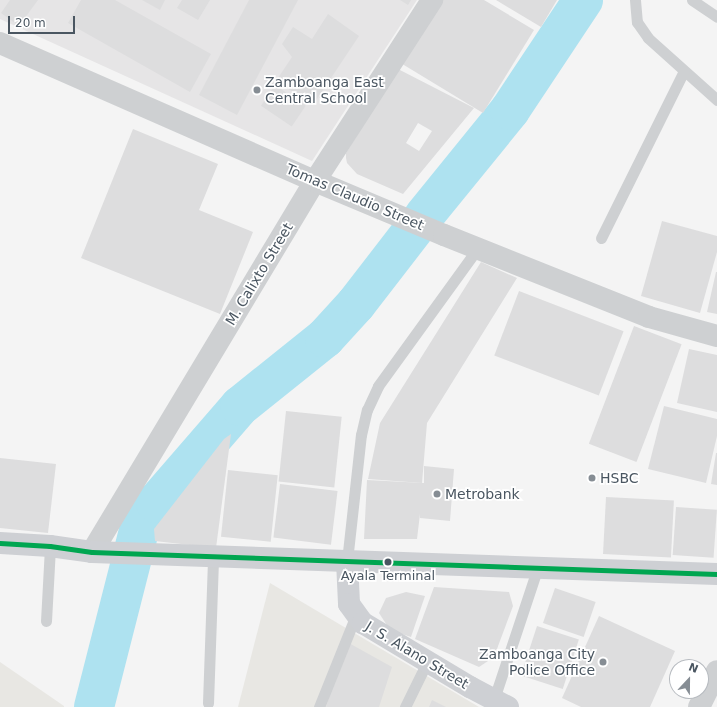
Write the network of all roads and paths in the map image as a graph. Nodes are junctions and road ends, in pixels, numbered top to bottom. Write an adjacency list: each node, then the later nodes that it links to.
1 (432, 0): 8 (street, M. Calixto Street)
2 (635, 0): 6 (lane)
3 (692, 0): 4 (lane)
4 (717, 17)
5 (0, 43): 8 (street, Tomas Claudio Street)
6 (684, 71): 7 (lane); 9 (lane)
7 (717, 100)
8 (315, 181): 10 (street, Tomas Claudio Street); 14 (street, M. Calixto Street)
9 (601, 238)
10 (478, 248): 11 (street, Tomas Claudio Street); 16 (lane)
11 (717, 336)
12 (0, 543): 13 (main road)
13 (50, 546): 14 (main road); 20 (lane)
14 (92, 552): 15 (main road)
15 (213, 557): 16 (main road); 23 (lane)
16 (347, 561): 17 (main road); 19 (main road, J. S. Alano Street)
17 (538, 567): 18 (main road); 24 (lane)
18 (717, 574)
19 (356, 615): 21 (main road, J. S. Alano Street); 25 (lane)
20 (46, 621)
21 (427, 662): 24 (main road, J. S. Alano Street); 26 (lane)
22 (717, 671): 27 (street)
23 (208, 703)
24 (501, 703)
25 (319, 707)
26 (405, 707)
27 (699, 707)

